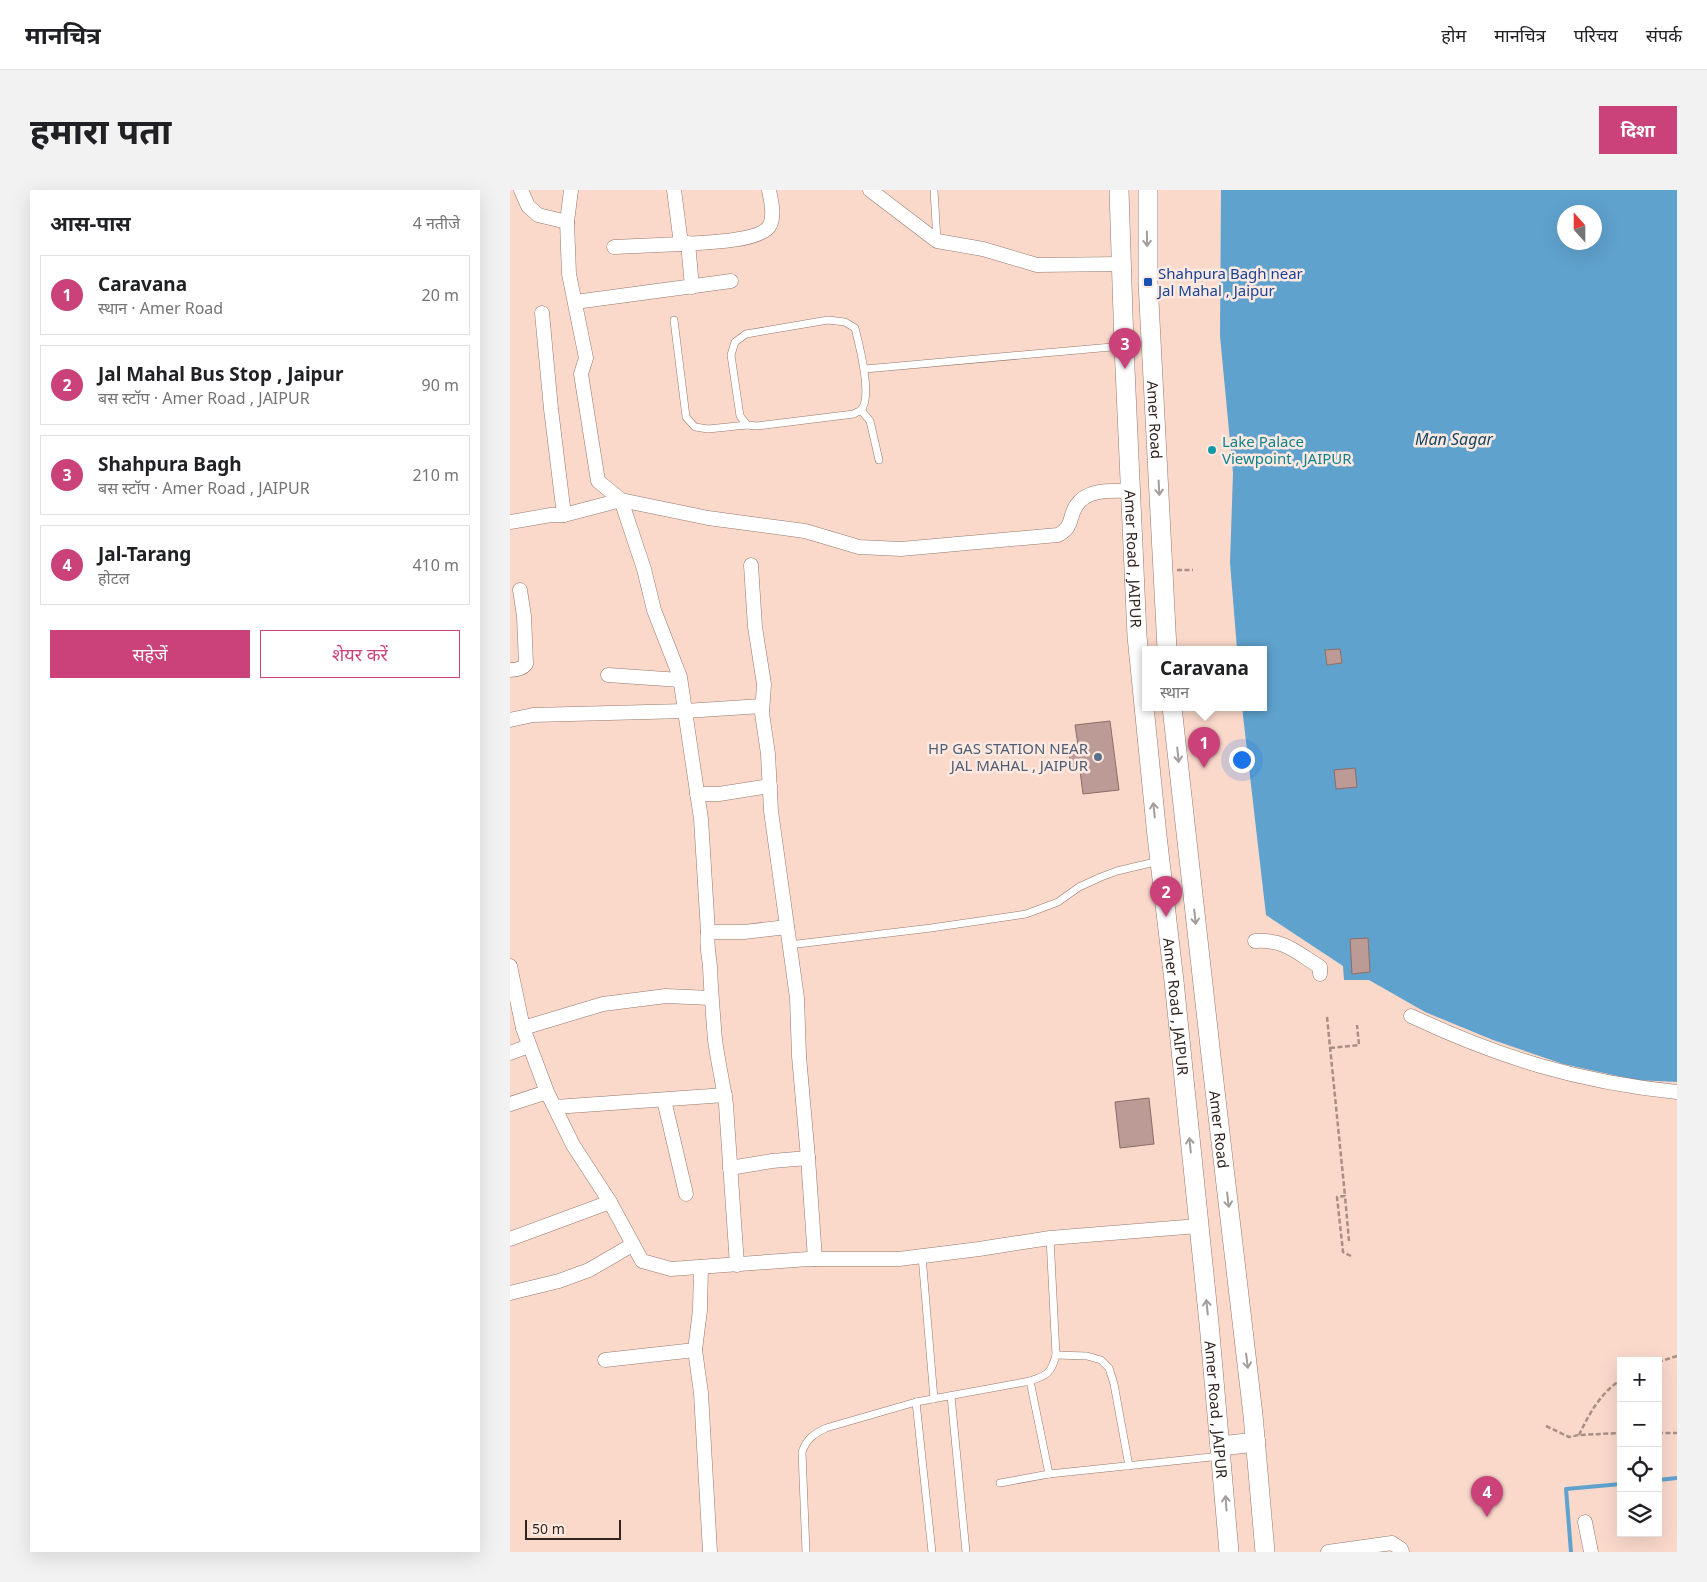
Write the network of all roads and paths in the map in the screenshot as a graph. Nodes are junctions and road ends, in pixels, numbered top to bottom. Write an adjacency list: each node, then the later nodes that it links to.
1 (571, 190): 9 (street)
2 (674, 190): 11 (street)
3 (769, 190): 11 (street)
4 (870, 190): 10 (street)
5 (934, 190): 10 (lane)
6 (1120, 190): 13 (main road, Amer Road , JAIPUR)
7 (1148, 190): 30 (main road, Amer Road, one-way to 30)
8 (518, 193): 9 (street)
9 (567, 222): 16 (street)
10 (937, 241): 13 (street)
11 (684, 244): 12 (street); 15 (street)
12 (614, 247)
13 (1121, 264): 19 (main road, Amer Road , JAIPUR)
14 (731, 281): 15 (street)
15 (692, 286): 16 (street)
16 (575, 302): 25 (street)
17 (542, 312): 26 (street)
18 (674, 320): 22 (lane)
19 (1124, 346): 20 (lane); 24 (main road, Amer Road , JAIPUR)
20 (865, 369): 21 (lane); 22 (lane)
21 (861, 410): 22 (lane); 23 (lane)
22 (747, 425)
23 (879, 460)
24 (1131, 491): 25 (street); 34 (main road, Amer Road , JAIPUR, one-way to 24)
25 (621, 500): 26 (street); 33 (street)
26 (564, 515): 27 (street)
27 (510, 522)
28 (751, 565): 35 (street)
29 (520, 590): 31 (street)
30 (1167, 646)
31 (510, 670)
32 (608, 674): 33 (street)
33 (680, 680): 36 (street)
34 (1142, 686)
35 (762, 706): 36 (street); 40 (street)
36 (685, 711): 39 (street); 41 (street)
37 (1144, 711): 43 (main road, Amer Road , JAIPUR, one-way to 37)
38 (1172, 711): 42 (main road, Amer Road, one-way to 42)
39 (510, 720)
40 (770, 786): 41 (street); 45 (street)
41 (697, 794): 46 (street)
42 (1187, 833): 43 (main road); 97 (main road, Amer Road, one-way to 97)
43 (1157, 836): 44 (main road, Amer Road , JAIPUR)
44 (1159, 861): 48 (lane); 71 (main road, Amer Road , JAIPUR, one-way to 44)
45 (787, 927): 46 (street); 48 (street)
46 (708, 932): 51 (street)
47 (1254, 941): 50 (street)
48 (789, 945): 66 (street)
49 (510, 966): 52 (street)
50 (1320, 974)
51 (711, 998): 56 (street); 62 (street)
52 (513, 1006): 56 (street)
53 (1411, 1016): 61 (street)
54 (1327, 1018): 58 (path)
55 (1357, 1025): 58 (path)
56 (522, 1028): 57 (street)
57 (529, 1046): 59 (street); 60 (street)
58 (1330, 1048): 69 (path)
59 (510, 1053)
60 (547, 1092): 64 (street); 65 (street)
61 (1677, 1092)
62 (725, 1095): 63 (street); 67 (street)
63 (664, 1100): 65 (street); 68 (street)
64 (510, 1104)
65 (555, 1107): 70 (street)
66 (808, 1158): 67 (street); 78 (street)
67 (730, 1168): 79 (street)
68 (686, 1194)
69 (1345, 1196): 74 (path); 77 (path)
70 (610, 1202): 73 (street); 75 (street)
71 (1198, 1226): 72 (street); 98 (main road, Amer Road , JAIPUR, one-way to 71)
72 (1050, 1238): 76 (street); 83 (lane)
73 (510, 1239)
74 (1349, 1241)
75 (632, 1245): 80 (street); 81 (street)
76 (922, 1256): 78 (street); 90 (lane)
77 (1350, 1256)
78 (815, 1259): 79 (street)
79 (737, 1265): 80 (street)
80 (700, 1267): 82 (street)
81 (510, 1293)
82 (694, 1350): 85 (street); 103 (street)
83 (1056, 1355): 87 (lane); 99 (lane)
84 (1677, 1356): 86 (path)
85 (605, 1360)
86 (1662, 1361)
87 (1030, 1381): 89 (lane); 100 (lane)
88 (1617, 1383): 96 (path)
89 (951, 1396): 90 (lane); 106 (lane)
90 (934, 1399): 91 (lane)
91 (916, 1402): 104 (lane); 105 (lane)
92 (1546, 1426): 96 (path)
93 (1617, 1433): 96 (path)
94 (1662, 1433): 95 (path)
95 (1677, 1433)
96 (1579, 1435)
97 (1256, 1442): 98 (main road); 108 (main road, Amer Road)
98 (1221, 1451): 99 (lane); 107 (main road, Amer Road , JAIPUR, one-way to 98)
99 (1129, 1466): 100 (lane)
100 (1049, 1474): 101 (lane)
101 (1000, 1483)
102 (1585, 1522): 111 (street)
103 (710, 1552)
104 (806, 1552)
105 (932, 1552)
106 (966, 1552)
107 (1230, 1552)
108 (1265, 1552)
109 (1328, 1552): 110 (street)
110 (1402, 1552)
111 (1591, 1552)

